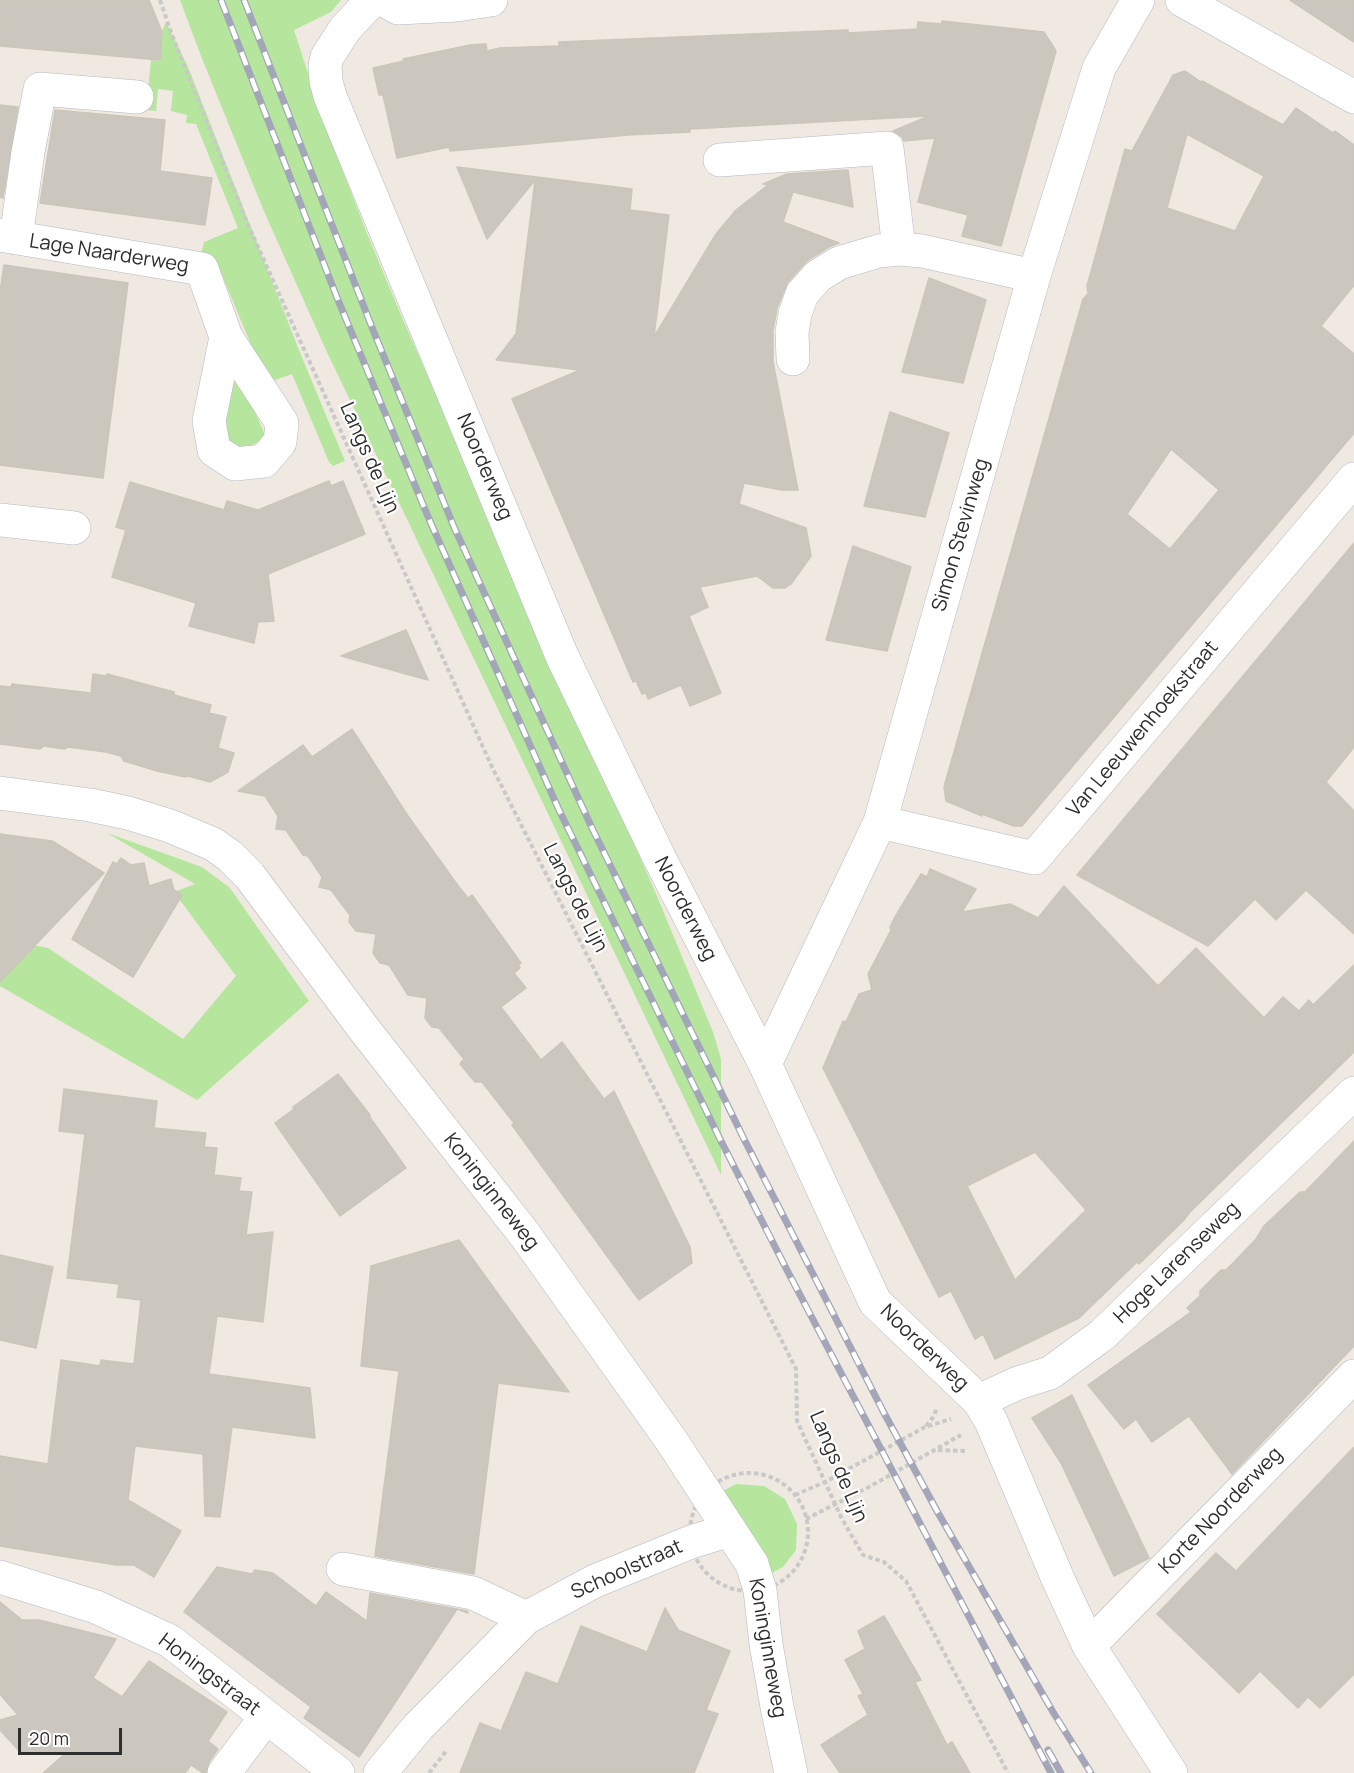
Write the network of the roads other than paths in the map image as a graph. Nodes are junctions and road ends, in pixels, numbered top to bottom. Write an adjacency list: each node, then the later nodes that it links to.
1 (372, 0): 19 (street, Noorderweg)
2 (384, 0): 3 (street)
3 (491, 0)
4 (1138, 0): 11 (street, Simon Stevinweg)
5 (1182, 0): 6 (street)
6 (1354, 97)
7 (137, 98): 9 (street, Lage Naarderweg)
8 (720, 160): 10 (street)
9 (8, 236): 12 (street, Lage Naarderweg)
10 (898, 249): 11 (street); 13 (street)
11 (1034, 276): 18 (street, Simon Stevinweg)
12 (226, 337)
13 (793, 359)
14 (1354, 479): 18 (street, Van Leeuwenhoekstraat)
15 (0, 520): 16 (street)
16 (74, 528)
17 (0, 793): 23 (street, Koninginneweg)
18 (880, 822): 19 (street, Simon Stevinweg)
19 (765, 1064): 22 (street, Noorderweg)
20 (1354, 1093): 22 (street, Hoge Larenseweg)
21 (1354, 1376): 27 (street, Korte Noorderweg)
22 (985, 1411): 27 (street, Noorderweg)
23 (730, 1530): 26 (street, Schoolstraat); 32 (street, Koninginneweg)
24 (343, 1569): 26 (street)
25 (0, 1577): 28 (street, Honingstraat)
26 (526, 1618): 31 (street, Schoolstraat)
27 (1089, 1646): 33 (street, Noorderweg)
28 (266, 1717): 29 (street); 30 (street, Honingstraat)
29 (224, 1773)
30 (338, 1773)
31 (380, 1773)
32 (791, 1773)
33 (1171, 1773)

